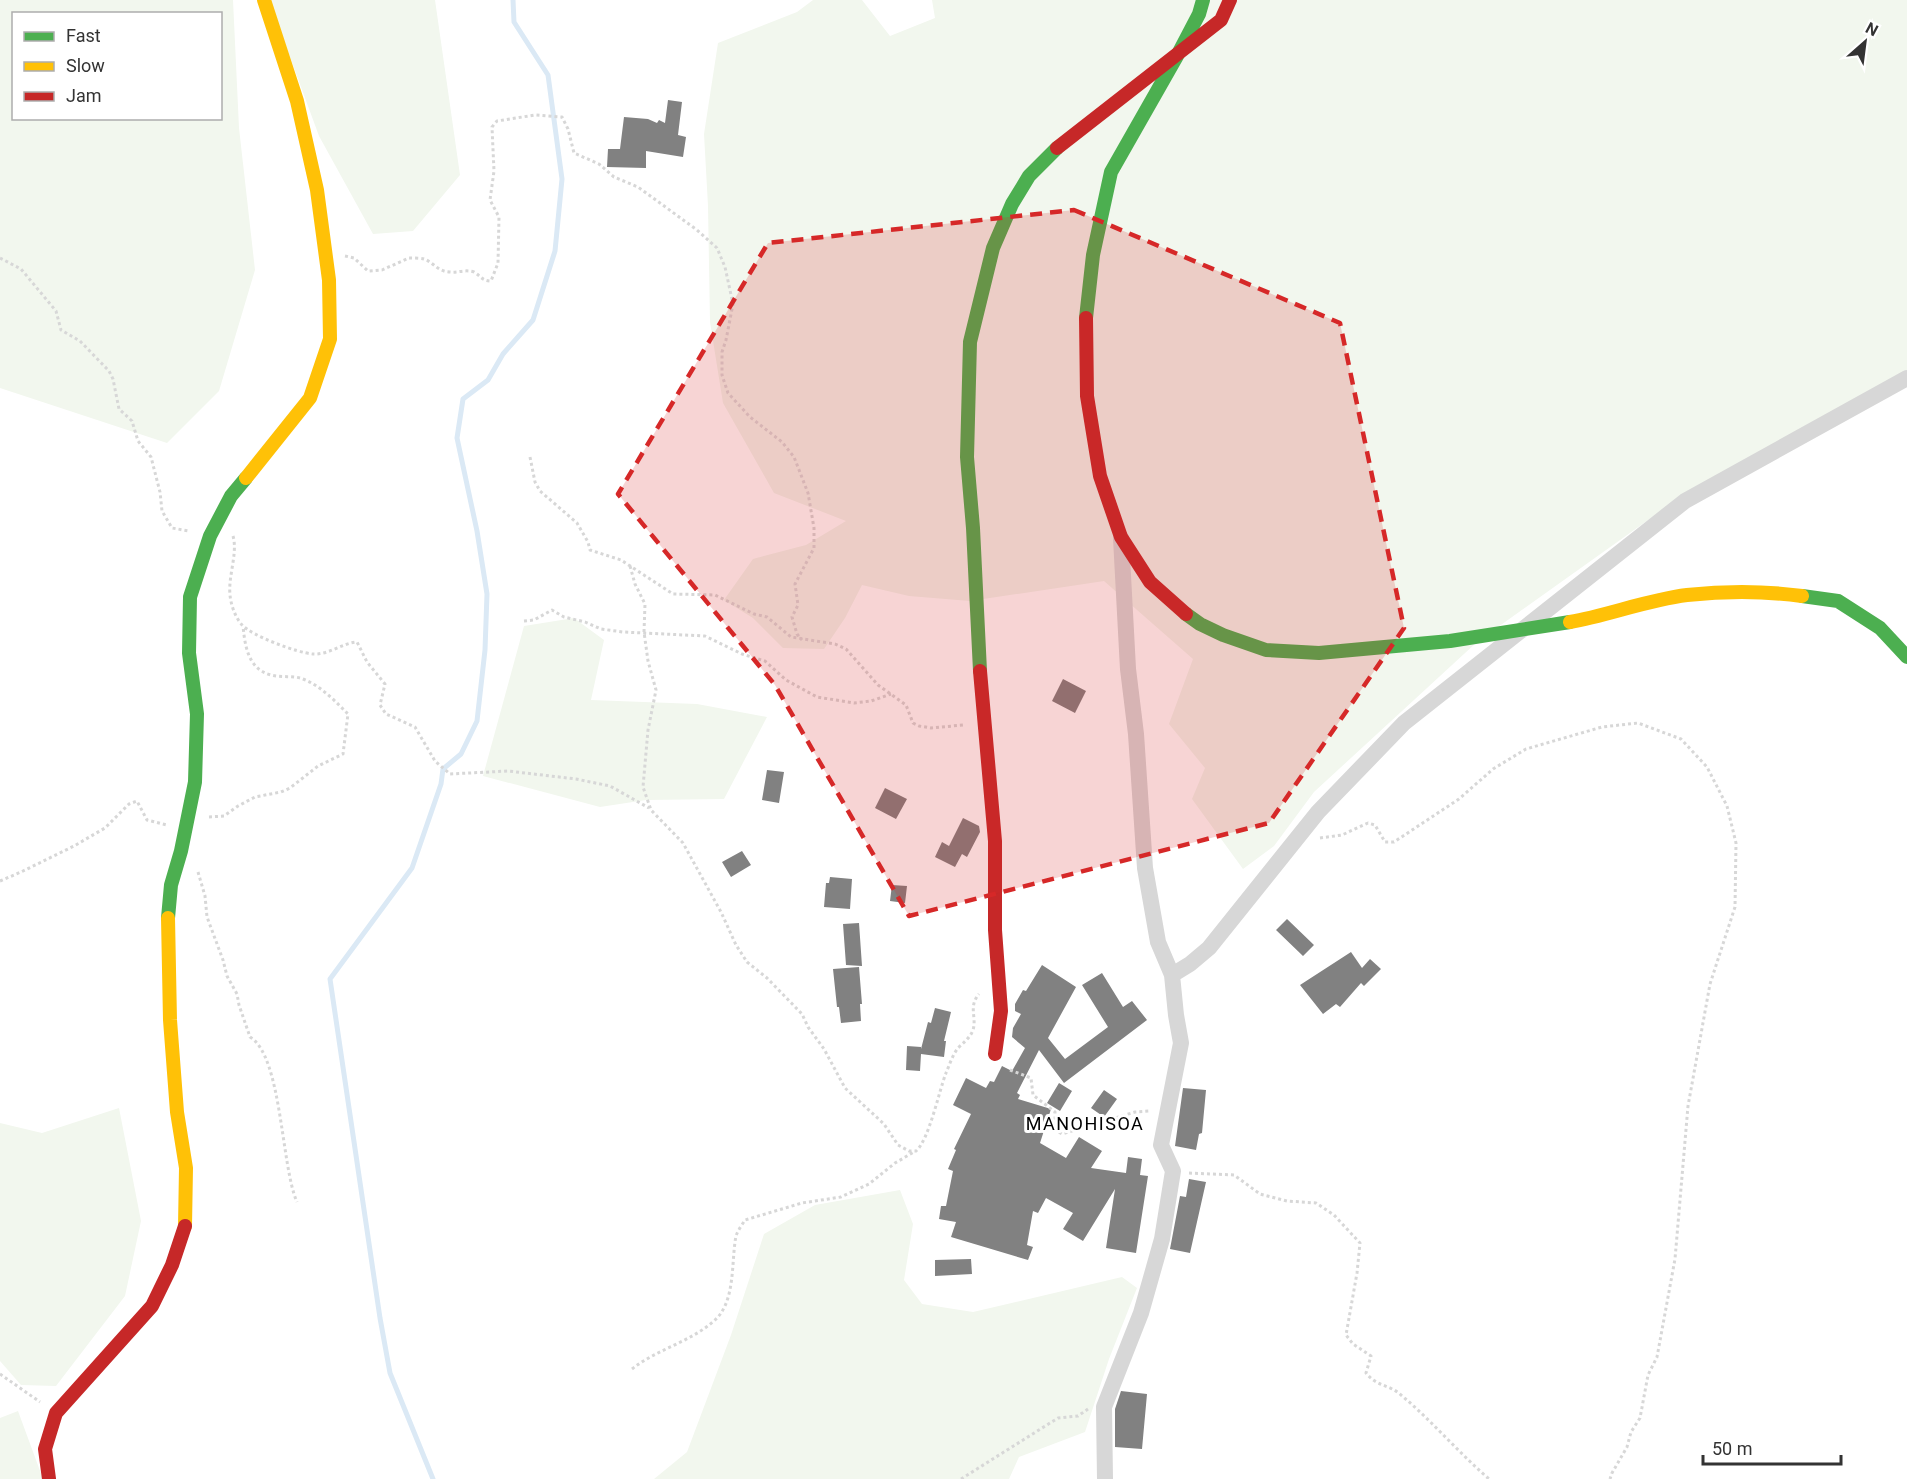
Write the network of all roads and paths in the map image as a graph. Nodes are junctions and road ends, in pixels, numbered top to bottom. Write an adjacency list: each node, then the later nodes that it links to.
1 (264, 0): 6 (street)
2 (1203, 0): 4 (street)
3 (1230, 0): 4 (street)
4 (1177, 56): 11 (street); 20 (street)
5 (0, 258): 10 (path)
6 (326, 260): 9 (street); 17 (path)
7 (1907, 378): 15 (street)
8 (530, 457): 12 (path)
9 (218, 521): 10 (street); 14 (path)
10 (210, 536): 22 (street)
11 (1121, 537): 15 (street); 26 (street)
12 (630, 566): 16 (path); 17 (path)
13 (524, 621): 16 (path)
14 (243, 626): 21 (path); 22 (path)
15 (1522, 630): 18 (street); 23 (street)
16 (644, 632): 19 (path); 21 (path)
17 (802, 640): 19 (path)
18 (1907, 657)
19 (891, 694): 20 (path)
20 (983, 723): 27 (street)
21 (651, 810): 30 (path)
22 (186, 828): 25 (path); 36 (street)
23 (1298, 837): 26 (street); 41 (path)
24 (197, 868): 32 (path)
25 (0, 880)
26 (1172, 975): 29 (street)
27 (998, 985): 28 (street); 30 (path)
28 (995, 1054): 29 (path)
29 (1167, 1109): 31 (street)
30 (916, 1151): 33 (path)
31 (1173, 1171): 35 (street); 40 (path)
32 (297, 1202)
33 (633, 1369)
34 (0, 1374): 36 (path)
35 (1112, 1388): 38 (path); 39 (street)
36 (56, 1413): 37 (street)
37 (49, 1479)
38 (961, 1479)
39 (1105, 1479)
40 (1489, 1479)
41 (1610, 1479)

